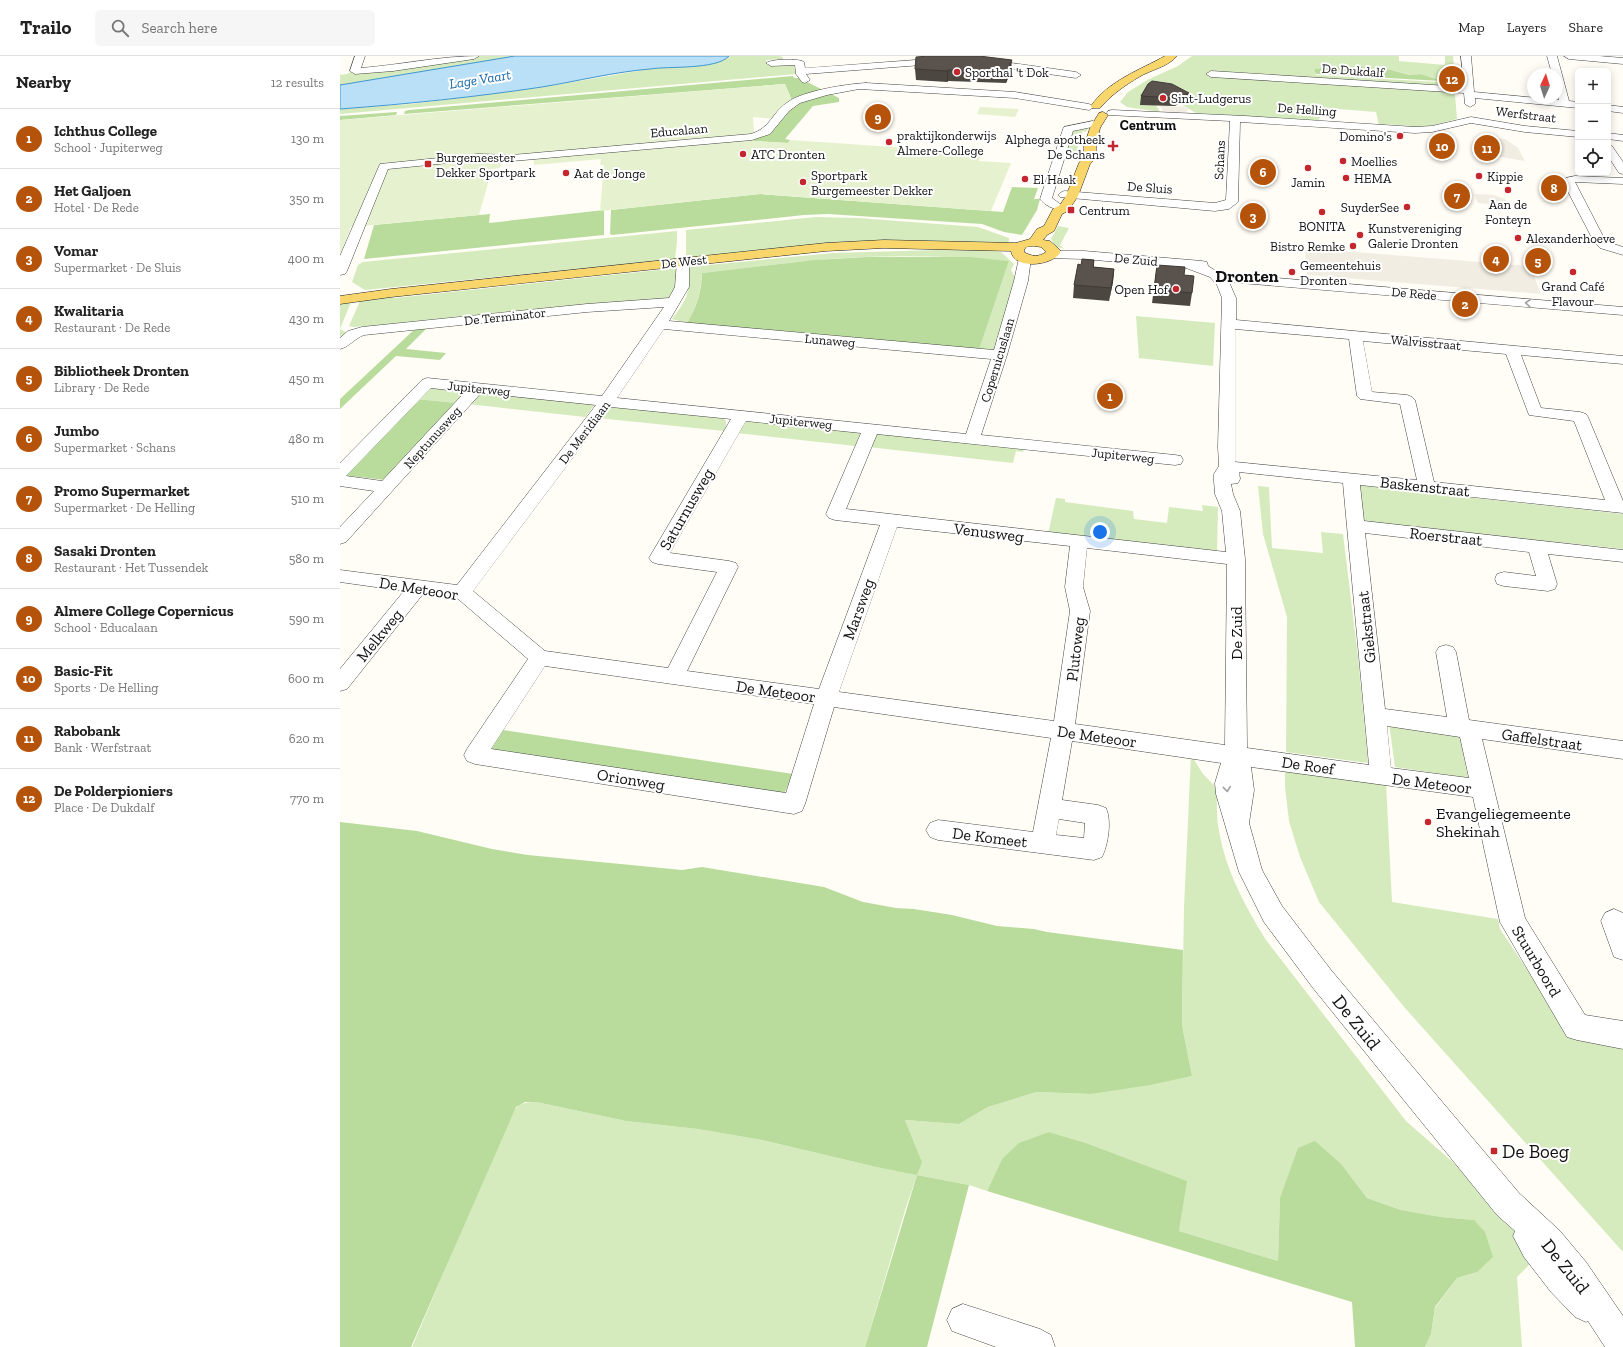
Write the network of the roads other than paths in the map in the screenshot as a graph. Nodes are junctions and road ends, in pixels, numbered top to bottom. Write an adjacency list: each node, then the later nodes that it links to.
1 (360, 56): 2 (street)
2 (474, 56)
3 (1172, 56): 22 (main road)
4 (1466, 56): 17 (street)
5 (1552, 56): 18 (street)
6 (1569, 56): 9 (street)
7 (952, 60): 11 (street)
8 (972, 61): 14 (street)
9 (1623, 61)
10 (771, 63): 12 (street)
11 (902, 64): 12 (street); 15 (street)
12 (801, 71): 16 (street)
13 (1211, 74): 17 (street, De Dukdalf)
14 (1076, 75)
15 (891, 80): 16 (street, Educalaan); 22 (street, Educalaan)
16 (828, 92): 34 (street, Educalaan)
17 (1469, 92): 18 (street, De Dukdalf); 24 (street)
18 (1565, 104): 19 (street, De Dukdalf)
19 (1575, 105)
20 (1611, 108): 21 (street)
21 (1623, 110)
22 (1099, 113): 23 (street, De Helling); 31 (main road); 33 (street)
23 (1235, 119): 24 (street, De Helling); 32 (street, Schans)
24 (1471, 120): 25 (street, Werfstraat)
25 (1575, 134)
26 (1611, 136): 27 (street)
27 (1623, 138)
28 (1611, 153): 29 (street)
29 (1623, 171)
30 (1623, 181): 37 (street)
31 (1068, 195): 32 (street, De Sluis); 33 (main road)
32 (1232, 202)
33 (1057, 209): 36 (main road)
34 (360, 221): 35 (street); 41 (street, Educalaan)
35 (347, 222)
36 (1046, 248): 38 (main road); 38 (main road); 40 (street, De Zuid)
37 (1623, 251)
38 (1024, 254): 39 (main road, De West); 54 (street, Copernicuslaan)
39 (683, 261): 43 (main road, De West); 47 (street, De Meridiaan)
40 (1188, 264): 42 (street, De Zuid); 45 (street, De Zuid)
41 (342, 267)
42 (1234, 278): 45 (street, De Zuid); 48 (street, De Rede, one-way to 42)
43 (391, 293): 44 (main road, De West); 46 (main road, De West)
44 (340, 296)
45 (1229, 298): 50 (street, De Zuid)
46 (340, 300)
47 (674, 302): 49 (street, De Meridiaan); 52 (street, De Terminator)
48 (1623, 310)
49 (660, 324): 54 (street, Lunaweg); 57 (street, De Meridiaan)
50 (1228, 324): 51 (street, Walvisstraat); 62 (street, De Zuid)
51 (1355, 335): 53 (street, Walvisstraat); 67 (street)
52 (340, 345)
53 (1512, 350): 55 (street, Walvisstraat); 68 (street)
54 (1000, 355): 60 (street, Copernicuslaan)
55 (1623, 360)
56 (477, 388): 57 (street, Jupiterweg); 63 (street, Jupiterweg); 66 (street, Neptunusweg)
57 (607, 401): 58 (street, Jupiterweg); 79 (street, De Meridiaan)
58 (741, 415): 59 (street, Jupiterweg); 82 (street, Saturnusweg)
59 (871, 429): 60 (street, Jupiterweg); 69 (street, Venusweg)
60 (972, 439): 61 (street, Jupiterweg)
61 (1175, 460)
62 (1227, 466): 64 (street, Baskenstraat); 75 (street, De Zuid)
63 (340, 473)
64 (1351, 479): 67 (street, Baskenstraat); 70 (street, Giekstraat)
65 (340, 481): 66 (street)
66 (387, 487): 71 (street, Neptunusweg)
67 (1426, 487): 68 (street, Baskenstraat)
68 (1619, 507)
69 (890, 521): 72 (street, Venusweg); 84 (street, Marsweg)
70 (1356, 526): 73 (street, Roerstraat); 85 (street, Giekstraat)
71 (340, 538)
72 (1079, 542): 75 (street, Venusweg); 87 (street, Plutoweg)
73 (1537, 546): 74 (street, Roerstraat); 77 (street)
74 (1623, 556)
75 (1236, 559): 89 (street, De Zuid)
76 (340, 576): 78 (street, De Meteoor)
77 (1504, 579)
78 (419, 586): 79 (street, De Meteoor); 83 (street, Melkweg)
79 (462, 592): 81 (street, De Meteoor)
80 (1446, 652): 86 (street)
81 (540, 658): 82 (street, De Meteoor); 84 (street, Orionweg)
82 (674, 677): 84 (street, De Meteoor)
83 (340, 683)
84 (826, 698): 87 (street, De Meteoor)
85 (1375, 716): 86 (street, Gaffelstraat); 90 (street, Giekstraat)
86 (1464, 728): 88 (street, Gaffelstraat); 91 (street, Stuurboord)
87 (1063, 732): 89 (street, De Meteoor); 92 (street, De Komeet)
88 (1623, 750)
89 (1236, 756): 90 (street, De Roef); 99 (street, De Zuid)
90 (1381, 776): 91 (street, De Meteoor)
91 (1483, 789): 97 (street, Stuurboord)
92 (1049, 808): 94 (street, De Komeet); 94 (street, De Komeet)
93 (938, 830): 94 (street, De Komeet)
94 (1043, 843)
95 (1614, 921): 96 (street)
96 (1623, 948)
97 (1623, 1035)
98 (963, 1320): 100 (street)
99 (1616, 1342)
100 (1039, 1347)

